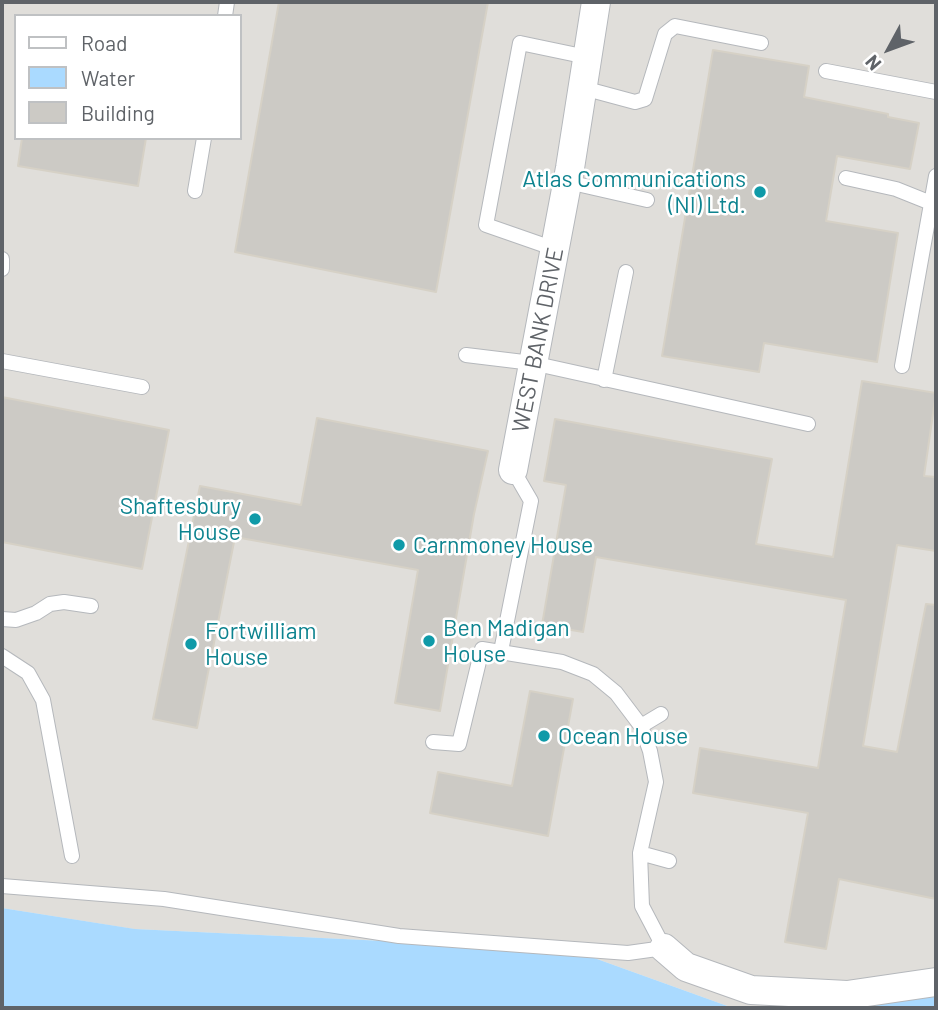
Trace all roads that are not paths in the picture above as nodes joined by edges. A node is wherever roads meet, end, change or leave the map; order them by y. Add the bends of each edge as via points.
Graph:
1 (596, 2) edge
2 (761, 43) dead end
3 (587, 57) junction
4 (826, 71) dead end
5 (583, 88) junction
6 (936, 92) edge
7 (204, 140) edge
8 (936, 176) edge
9 (846, 178) dead end
10 (568, 182) junction
11 (194, 191) dead end
12 (647, 200) dead end
13 (934, 204) edge
14 (555, 249) junction
15 (2, 259) edge
16 (2, 269) edge
17 (626, 272) dead end
18 (466, 355) dead end
19 (2, 360) edge
20 (533, 363) junction
21 (902, 366) dead end
22 (604, 380) junction
23 (142, 387) dead end
24 (808, 424) dead end
25 (513, 470) joint
26 (91, 606) dead end
27 (2, 619) edge
28 (500, 651) junction
29 (2, 656) edge
30 (662, 714) dead end
31 (641, 726) junction
32 (433, 742) dead end
33 (640, 853) junction
34 (72, 856) dead end
35 (669, 861) dead end
36 (2, 886) edge
37 (664, 948) junction
38 (936, 982) edge

1 - 3 street, WEST BANK DRIVE
2 - 5 lane via 676,26 665,34 645,99 635,102
3 - 5 street, WEST BANK DRIVE
3 - 14 lane via 520,43 486,225
4 - 6 lane
5 - 10 street, WEST BANK DRIVE
7 - 11 lane
8 - 13 lane
9 - 13 lane
10 - 12 lane
10 - 14 street, WEST BANK DRIVE
13 - 21 lane
14 - 20 street, WEST BANK DRIVE
15 - 16 lane
17 - 22 lane
18 - 20 lane
19 - 23 lane
20 - 22 lane
20 - 25 street, WEST BANK DRIVE
22 - 24 lane
25 - 28 lane via 531,501
26 - 27 lane via 50,604 36,614
28 - 31 lane via 562,662 593,674 616,693
28 - 32 lane via 482,649 459,744
29 - 34 lane via 28,673 43,700
30 - 31 lane
31 - 33 lane via 656,782
33 - 35 lane
33 - 37 lane via 642,906
36 - 37 lane via 164,899 399,936 628,953
37 - 38 street via 686,967 751,990 847,995

